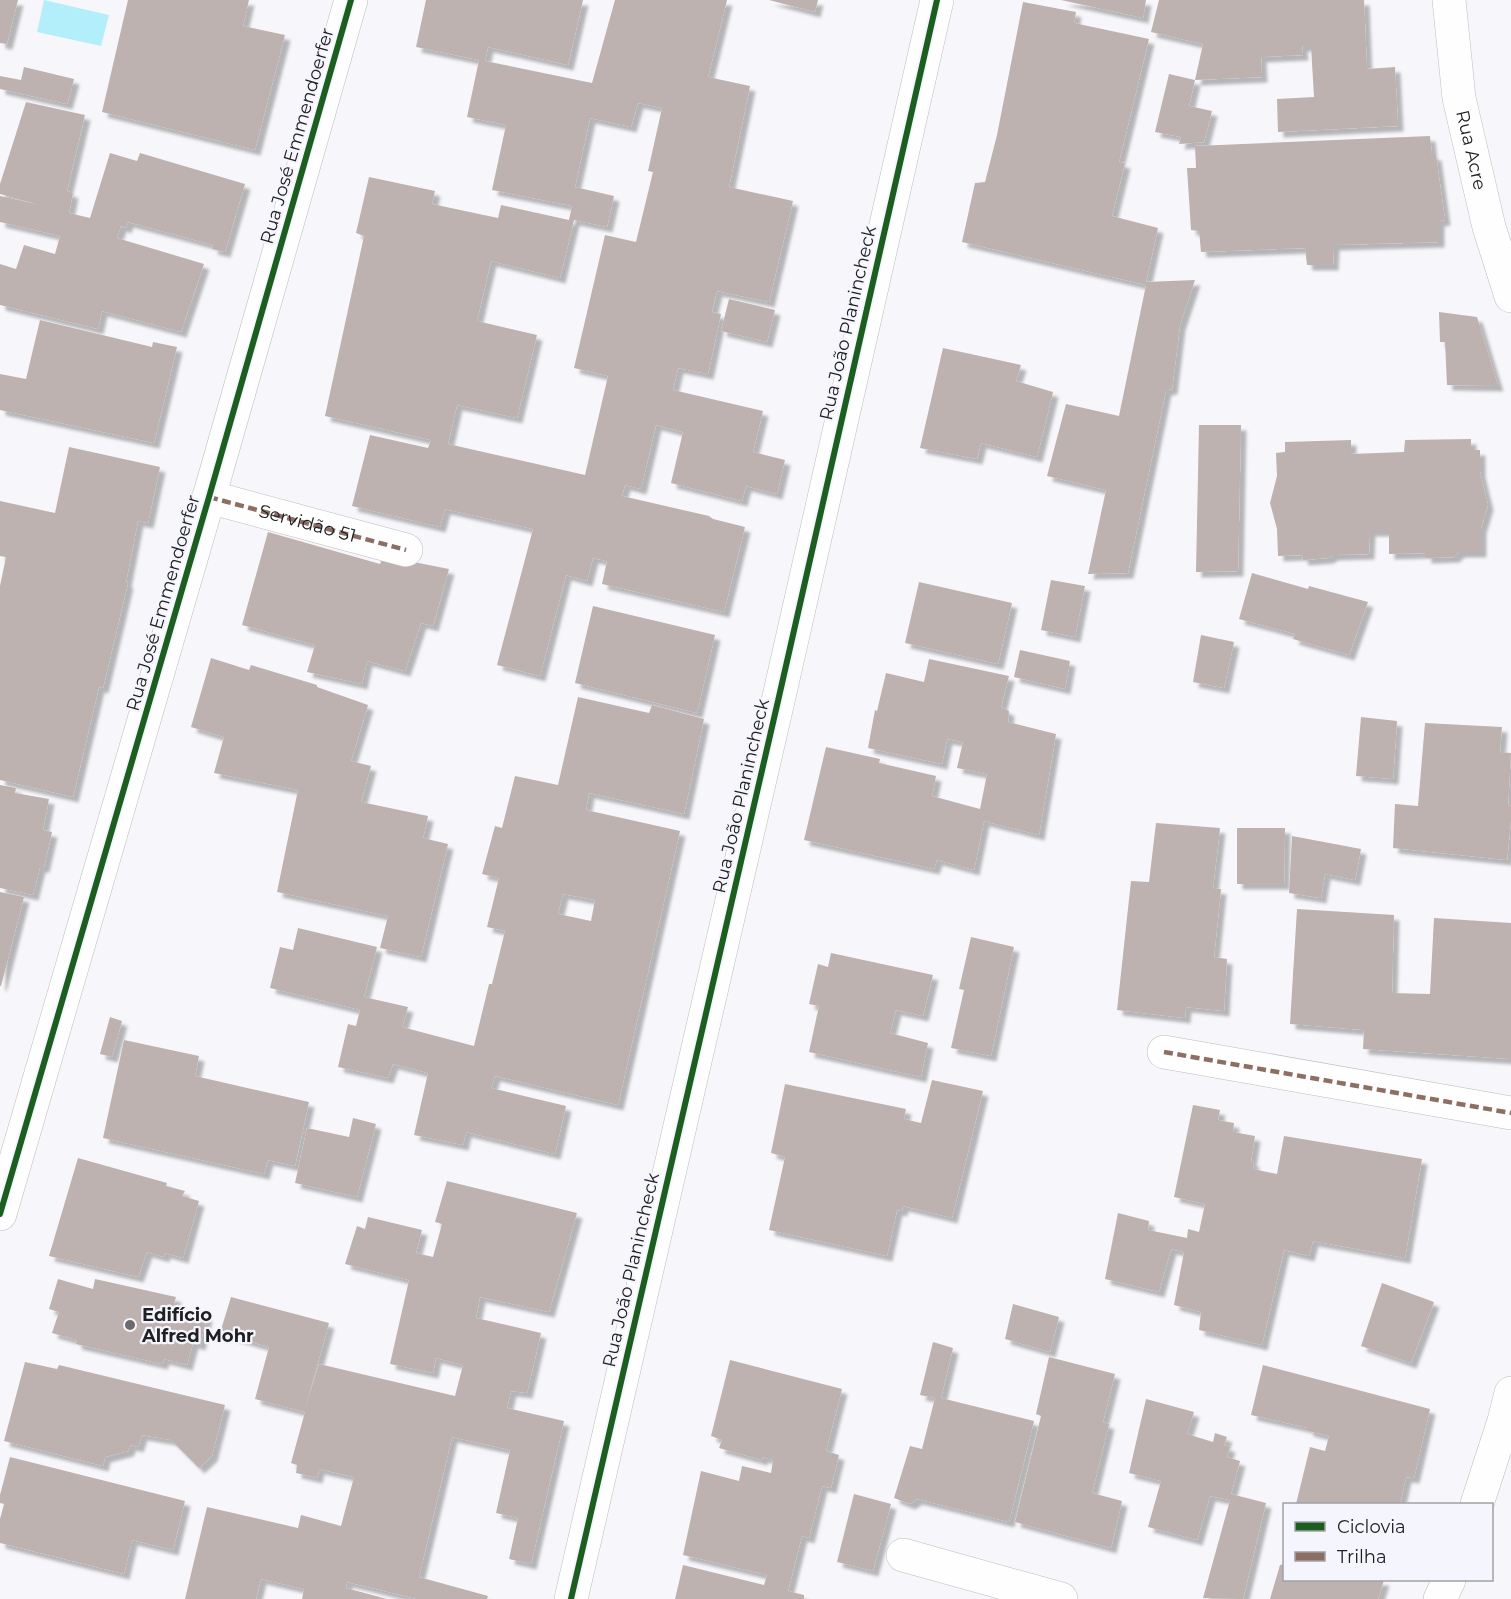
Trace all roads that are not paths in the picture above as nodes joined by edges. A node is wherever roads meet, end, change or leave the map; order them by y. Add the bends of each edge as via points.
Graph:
1 (351, 0) edge
2 (937, 0) edge
3 (1449, 0) edge
4 (1511, 296) edge
5 (210, 497) junction
6 (406, 550) dead end
7 (1164, 1052) dead end
8 (1511, 1113) edge
9 (0, 1214) edge
10 (1511, 1394) edge
11 (1477, 1503) edge
12 (903, 1556) dead end
13 (1449, 1581) edge
14 (571, 1599) edge
15 (1061, 1599) edge
16 (1440, 1599) edge

1 - 5 street, Rua José Emmendoerfer
2 - 14 street, Rua João Planincheck
3 - 4 street, Rua Acre via 1459,98 1489,227
5 - 6 street, Servidão 51
5 - 9 street, Rua José Emmendoerfer
7 - 8 street
10 - 11 street
12 - 15 street
13 - 16 street

